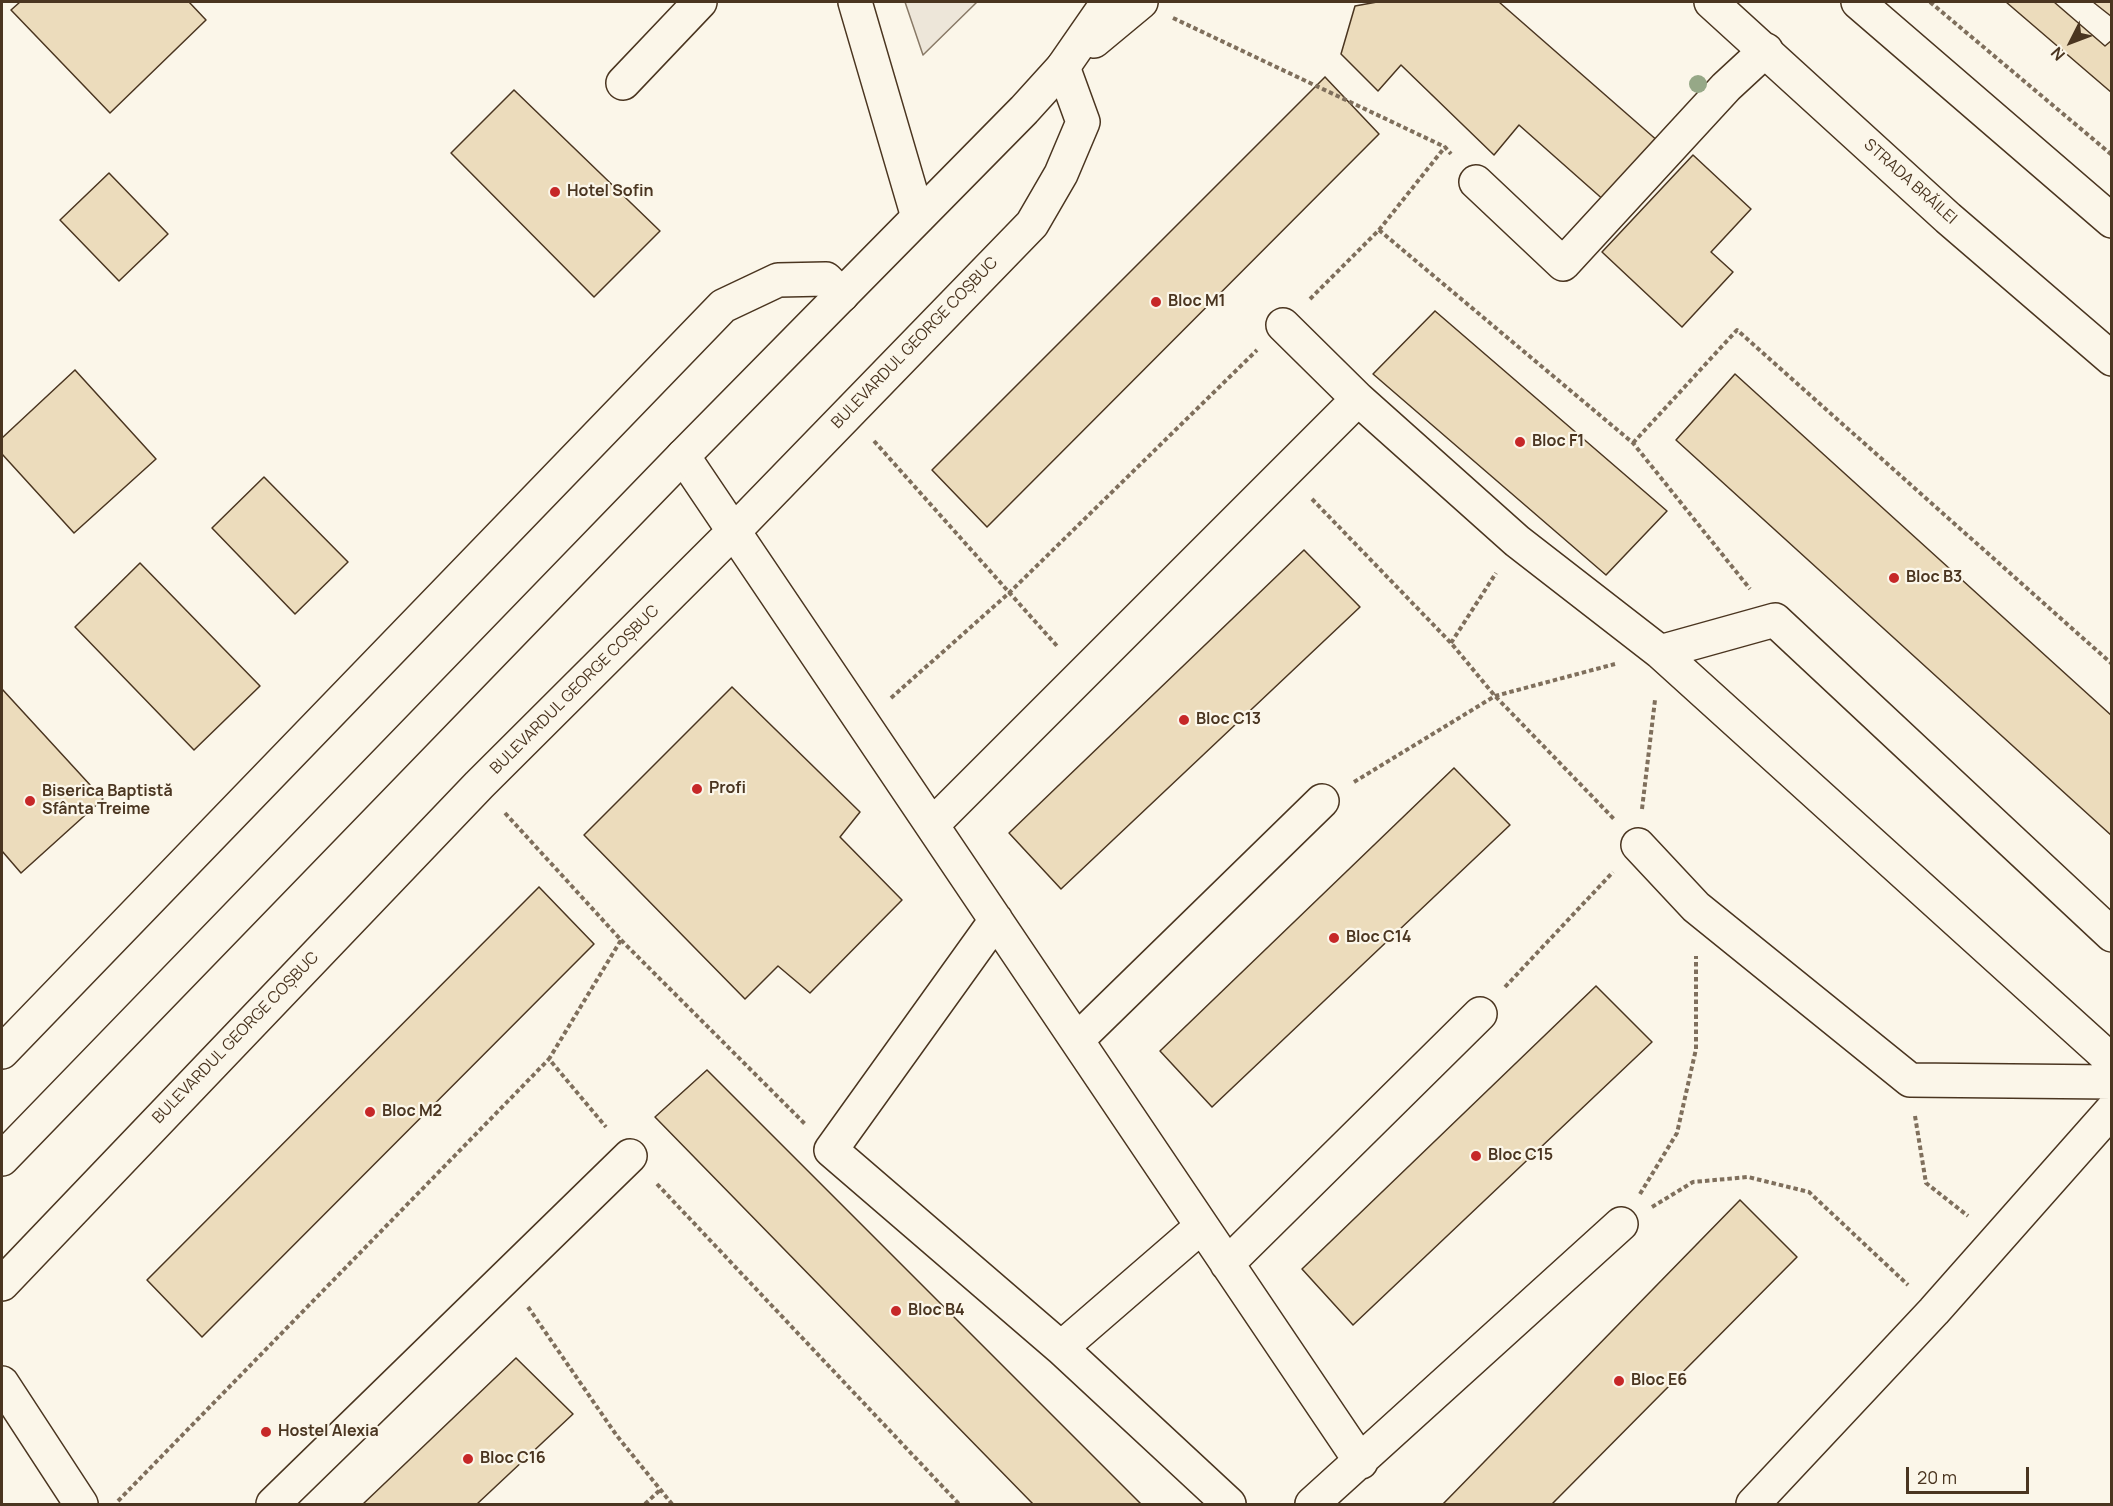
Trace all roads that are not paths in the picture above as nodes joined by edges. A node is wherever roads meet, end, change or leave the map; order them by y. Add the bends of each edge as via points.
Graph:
1 (700, 2) edge
2 (855, 2) edge
3 (1130, 2) edge
4 (1711, 2) edge
5 (1858, 2) edge
6 (1766, 50) junction
7 (1063, 67) junction
8 (623, 83) dead end
9 (1476, 182) road end
10 (918, 217) junction
11 (2112, 221) edge
12 (842, 295) junction
13 (1283, 325) road end
14 (2112, 359) edge
15 (1358, 399) junction
16 (683, 456) junction
17 (734, 531) junction
18 (1660, 652) junction
19 (1322, 801) road end
20 (932, 825) junction
21 (1638, 845) road end
22 (996, 920) junction
23 (2112, 935) edge
24 (1480, 1014) dead end
25 (1077, 1040) junction
26 (2, 1052) edge
27 (2112, 1061) edge
28 (2112, 1082) edge
29 (2112, 1110) edge
30 (630, 1156) road end
31 (2, 1158) edge
32 (1621, 1224) road end
33 (1202, 1226) junction
34 (1227, 1264) junction
35 (2, 1284) edge
36 (1061, 1348) junction
37 (2, 1383) edge
38 (1361, 1462) junction
39 (81, 1504) edge
40 (273, 1504) edge
41 (1228, 1504) edge
42 (1312, 1504) edge
43 (1753, 1504) edge

1 - 8 main road
2 - 10 main road
3 - 7 main road
4 - 6 main road, STRADA BRĂILEI
5 - 11 main road
6 - 9 main road via 1726,87 1563,264
6 - 14 main road, STRADA BRĂILEI via 1948,218
7 - 10 main road
7 - 17 main road, BULEVARDUL GEORGE COȘBUC via 1083,122 1061,174 1032,224
10 - 12 main road
12 - 16 main road
12 - 26 main road via 826,279 778,280 723,306
13 - 15 main road
15 - 18 main road via 1517,541
15 - 20 main road
16 - 17 main road
16 - 31 main road
17 - 20 main road
17 - 35 main road, BULEVARDUL GEORGE COȘBUC via 479,785
18 - 23 main road via 1774,620
18 - 27 main road
19 - 25 main road
20 - 22 main road
21 - 28 main road via 1696,907 1910,1080
22 - 25 main road
22 - 36 main road via 831,1150
24 - 34 main road
25 - 33 main road
29 - 43 main road via 1934,1311
30 - 40 main road
32 - 38 main road
33 - 34 main road
33 - 36 main road
34 - 38 main road
36 - 41 main road
37 - 39 main road
38 - 42 main road

